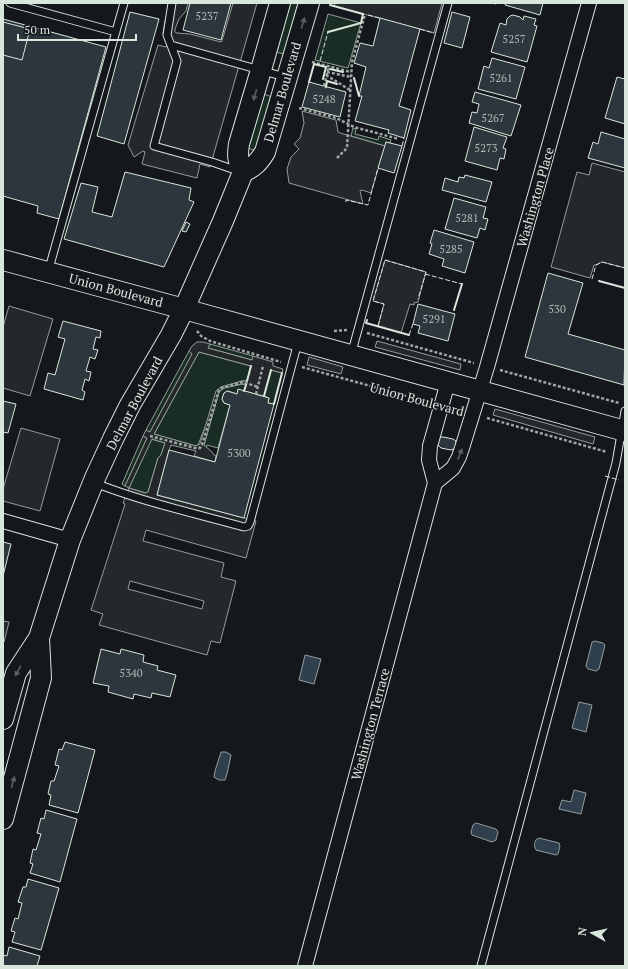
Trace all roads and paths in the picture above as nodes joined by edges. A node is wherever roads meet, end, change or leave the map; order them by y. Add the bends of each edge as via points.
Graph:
1 (10, 3) edge
2 (124, 3) edge
3 (172, 3) edge
4 (280, 3) edge
5 (309, 3) edge
6 (448, 3) edge
7 (589, 3) edge
8 (365, 14) dead end
9 (116, 32) junction
10 (171, 45) junction
11 (312, 62) dead end
12 (329, 66) junction
13 (262, 70) junction
14 (351, 72) junction
15 (327, 74) junction
16 (351, 77) junction
17 (287, 78) junction
18 (324, 86) dead end
19 (350, 90) junction
20 (299, 108) dead end
21 (349, 124) junction
22 (400, 136) dead end
23 (338, 158) dead end
24 (243, 172) junction
25 (3, 260) edge
26 (48, 272) junction
27 (184, 309) junction
28 (357, 331) junction
29 (332, 332) dead end
30 (298, 340) junction
31 (210, 342) dead end
32 (351, 355) junction
33 (292, 364) junction
34 (263, 366) dead end
35 (487, 367) junction
36 (448, 382) junction
37 (258, 386) junction
38 (480, 390) junction
39 (256, 394) dead end
40 (625, 405) edge
41 (441, 406) junction
42 (472, 414) junction
43 (624, 424) edge
44 (150, 436) dead end
45 (618, 455) junction
46 (93, 482) junction
47 (435, 483) junction
48 (3, 521) edge
49 (70, 540) junction
50 (39, 638) junction
51 (3, 719) edge
52 (3, 820) edge
53 (305, 966) edge
54 (481, 966) edge

1 - 9 lane
2 - 9 lane
3 - 10 lane via 167,35
4 - 13 main road, Delmar Boulevard
17 -> 5 main road, Delmar Boulevard
6 - 28 lane
7 - 35 street, Washington Place
8 - 14 path
9 - 26 lane
10 - 13 lane
10 - 24 lane via 177,61 154,146
11 - 12 path
12 - 14 path
12 - 15 path
13 - 17 lane
13 -> 24 main road, Delmar Boulevard via 240,144 238,155
14 - 16 path
15 - 16 path
15 - 18 path
15 - 19 path
16 - 19 path
17 - 24 main road, Delmar Boulevard via 265,152 253,167
19 - 21 path
20 - 21 path
21 - 22 path via 399,139
21 - 23 path via 347,148
24 - 27 main road, Delmar Boulevard
25 - 26 main road, Union Boulevard
26 - 27 main road, Union Boulevard
27 - 30 main road, Union Boulevard
27 - 46 main road, Delmar Boulevard via 130,405
28 - 29 path
28 - 32 lane
28 - 35 path
30 - 32 main road, Union Boulevard
30 - 33 lane
31 - 33 path, Union Boulevard
32 - 36 main road, Union Boulevard
33 - 41 path, Union Boulevard
33 - 46 lane via 248,526 144,500
34 - 37 path
35 - 38 street, Washington Place
35 - 40 path
36 - 38 main road, Union Boulevard
36 - 41 street
37 - 39 path
37 - 44 path via 243,382 219,390 200,448
38 - 42 street, Washington Place
38 - 43 main road, Union Boulevard
41 - 47 street via 430,446 429,460
42 - 45 path, Union Boulevard
47 -> 42 street, Washington Place via 453,468 459,457
43 - 45 lane
45 - 54 lane
46 - 49 main road, Delmar Boulevard
47 - 53 street, Washington Terrace
48 - 49 street
49 - 50 main road, Delmar Boulevard
50 -> 51 main road, Delmar Boulevard via 16,673
52 -> 50 main road, Delmar Boulevard via 41,678

